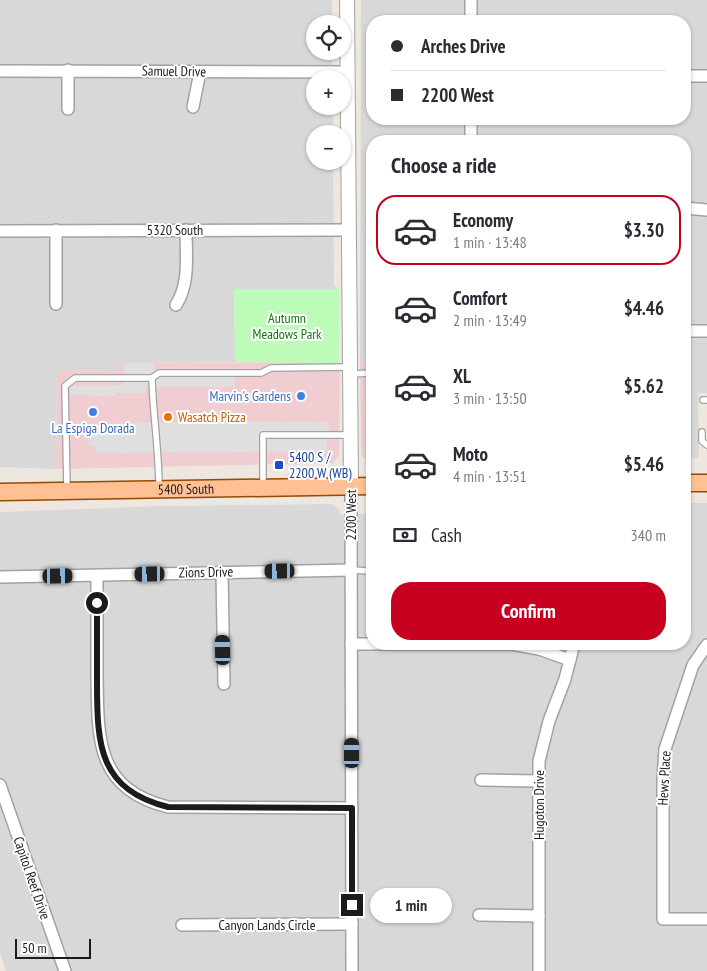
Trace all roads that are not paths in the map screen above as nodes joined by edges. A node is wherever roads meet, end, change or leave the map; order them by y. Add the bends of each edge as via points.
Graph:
1 (347, 0) edge
2 (471, 0) edge
3 (471, 15) edge
4 (68, 70) junction
5 (348, 70) edge
6 (0, 71) edge
7 (200, 72) junction
8 (306, 72) edge
9 (691, 76) edge
10 (707, 76) edge
11 (193, 107) dead end
12 (68, 109) dead end
13 (348, 115) edge
14 (691, 209) edge
15 (707, 210) edge
16 (56, 230) junction
17 (186, 230) junction
18 (349, 230) junction
19 (0, 231) edge
20 (56, 304) dead end
21 (176, 305) dead end
22 (691, 330) edge
23 (707, 330) edge
24 (350, 371) junction
25 (366, 372) edge
26 (152, 378) junction
27 (702, 432) dead end
28 (351, 435) junction
29 (707, 445) edge
30 (691, 483) edge
31 (707, 483) edge
32 (352, 486) junction
33 (366, 486) edge
34 (263, 487) junction
35 (158, 489) junction
36 (67, 490) junction
37 (0, 492) edge
38 (351, 570) junction
39 (366, 571) edge
40 (222, 572) junction
41 (97, 575) junction
42 (0, 577) edge
43 (351, 644) junction
44 (366, 644) edge
45 (707, 645) edge
46 (542, 650) edge
47 (572, 650) edge
48 (570, 660) junction
49 (224, 684) dead end
50 (481, 780) dead end
51 (539, 781) junction
52 (0, 784) edge
53 (352, 808) junction
54 (479, 915) dead end
55 (539, 916) junction
56 (707, 919) edge
57 (352, 924) junction
58 (182, 925) dead end
59 (65, 971) edge
60 (352, 971) edge
61 (539, 971) edge

1 - 5 street, 2200 West
2 - 3 street
4 - 6 street, Samuel Drive
4 - 7 street, Samuel Drive
4 - 12 street
7 - 8 street, Samuel Drive
7 - 11 street
9 - 10 street
13 - 18 street, 2200 West
14 - 15 street
16 - 17 street, 5320 South
16 - 19 street, 5320 South
16 - 20 street
17 - 18 street, 5320 South
17 - 21 street via 186,282
18 - 24 street, 2200 West
22 - 23 street
24 - 25 lane
24 - 26 lane via 271,368 261,373 159,373
24 - 28 street, 2200 West
26 - 35 lane via 153,418 159,450
26 - 36 lane via 76,378 65,386
27 - 29 lane via 702,441
28 - 32 street, 2200 West
28 - 34 lane via 263,435
30 - 31 main road
32 - 33 main road, 5400 South
32 - 34 main road, 5400 South
32 - 38 street, 2200 West
34 - 35 main road, 5400 South
35 - 36 main road, 5400 South
36 - 37 main road, 5400 South
38 - 39 lane
38 - 40 street, Zions Drive
38 - 43 street, 2200 West
40 - 41 street, Zions Drive
40 - 49 street
41 - 42 street, Zions Drive
41 - 53 street via 98,728 104,757 121,784 148,802 168,807
43 - 44 street
43 - 53 street, 2200 West
45 - 56 street, Hews Place via 693,666 665,749 663,780 663,919
46 - 48 street
47 - 48 street, Hugoton Drive
48 - 51 street, Hugoton Drive via 543,740
50 - 51 street
51 - 55 street, Hugoton Drive
52 - 59 street, Capitol Reef Drive
53 - 57 street, 2200 West
54 - 55 street
55 - 61 street, Hugoton Drive
57 - 58 street, Canyon Lands Circle
57 - 60 street, 2200 West

